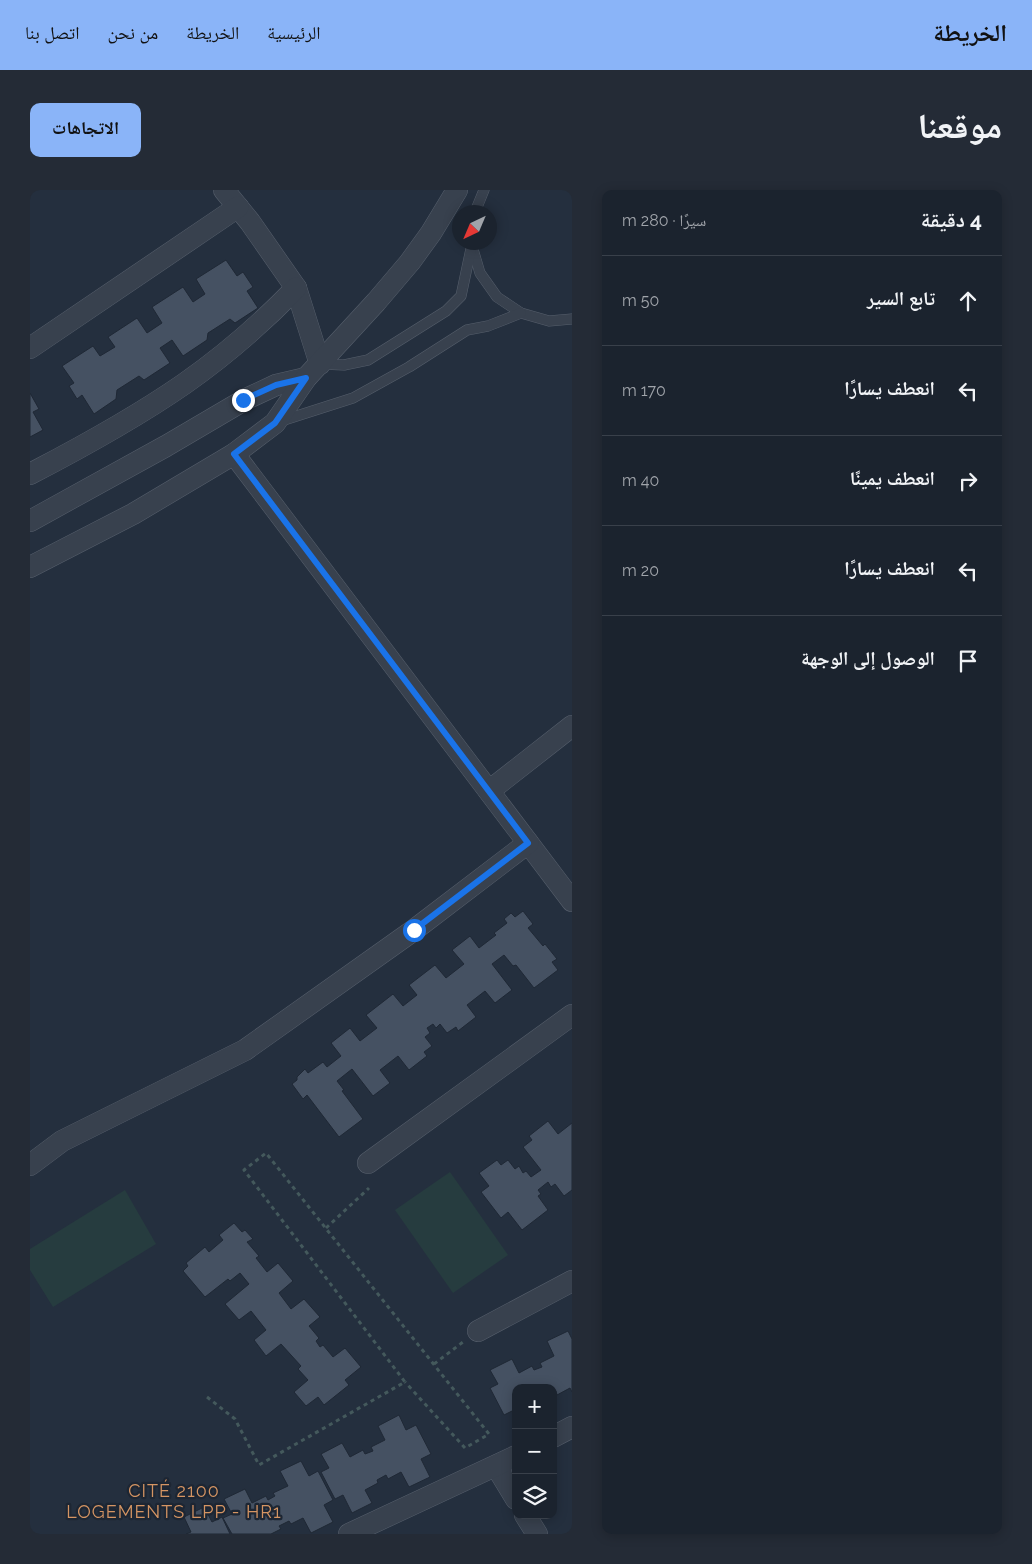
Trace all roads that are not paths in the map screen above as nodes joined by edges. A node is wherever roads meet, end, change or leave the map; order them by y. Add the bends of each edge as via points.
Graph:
1 (224, 190) edge
2 (457, 190) edge
3 (484, 190) edge
4 (478, 205) edge
5 (238, 207) junction
6 (471, 250) edge
7 (474, 250) edge
8 (296, 288) junction
9 (521, 313) junction
10 (572, 319) edge
11 (30, 348) edge
12 (313, 371) junction
13 (275, 423) junction
14 (234, 454) junction
15 (30, 474) edge
16 (30, 522) edge
17 (30, 567) edge
18 (572, 726) edge
19 (489, 791) junction
20 (528, 843) junction
21 (572, 901) edge
22 (572, 1015) edge
23 (368, 1164) dead end
24 (30, 1165) edge
25 (572, 1281) edge
26 (478, 1331) road end
27 (572, 1428) edge
28 (557, 1435) edge
29 (512, 1458) edge
30 (496, 1466) junction
31 (512, 1492) edge
32 (528, 1519) edge
33 (349, 1534) edge
34 (536, 1534) edge

1 - 5 street
2 - 12 street via 410,262
3 - 4 lane
5 - 8 street
5 - 11 street
6 - 12 lane via 461,296 446,311 368,360
7 - 9 lane via 480,273 497,297
8 - 12 street
8 - 15 street via 263,321 184,384 91,442
9 - 10 lane via 549,321
9 - 13 lane via 467,330 353,398
12 - 13 street
12 - 16 street via 246,399
13 - 14 street
14 - 17 street via 133,514
14 - 19 street
18 - 19 street
19 - 20 street
20 - 21 street
20 - 24 street via 414,930 246,1050 62,1141
22 - 23 street
25 - 26 street
27 - 28 street
29 - 30 street
30 - 31 street
30 - 33 street
32 - 34 street

